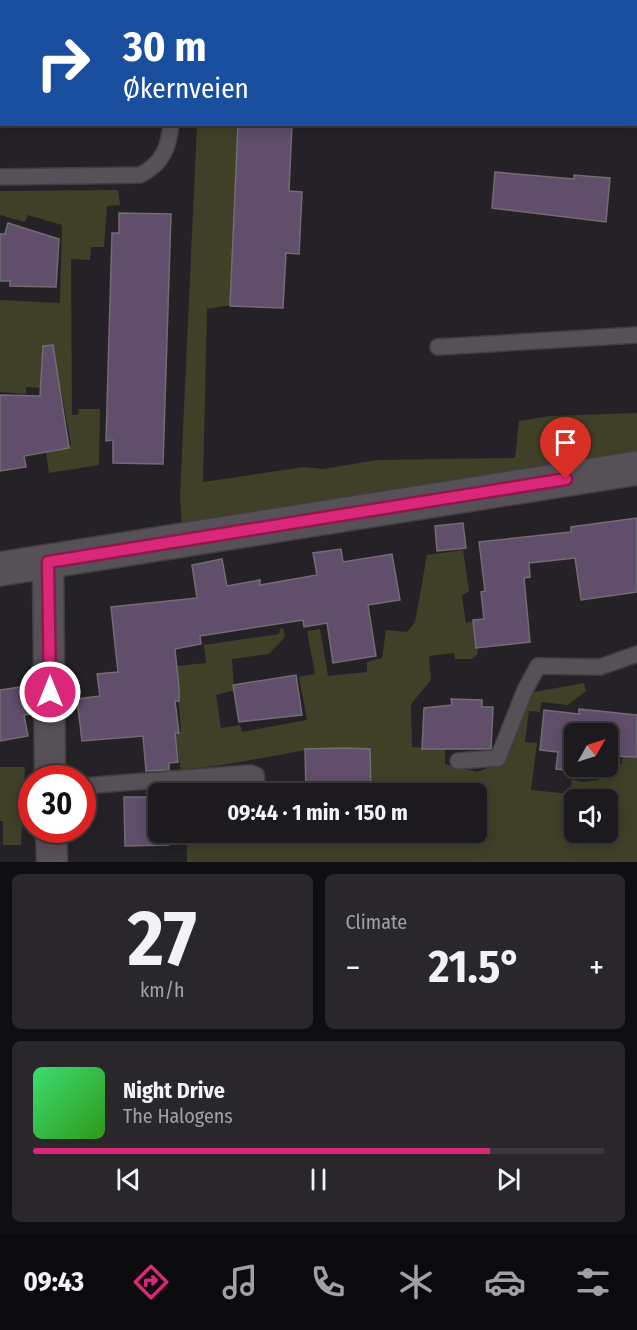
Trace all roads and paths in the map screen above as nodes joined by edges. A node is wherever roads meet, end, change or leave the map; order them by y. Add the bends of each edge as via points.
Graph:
1 (171, 126) edge
2 (0, 177) edge
3 (637, 335) edge
4 (438, 347) dead end
5 (637, 468) edge
6 (48, 562) junction
7 (0, 569) edge
8 (637, 654) edge
9 (458, 761) dead end
10 (50, 765) edge
11 (257, 783) edge
12 (96, 785) edge
13 (51, 843) edge
14 (52, 862) edge

1 - 2 lane via 166,152 140,175
3 - 4 lane
5 - 6 street
6 - 7 street
6 - 10 street
8 - 9 lane via 600,667 538,666 498,758
11 - 12 lane via 251,772
13 - 14 street

